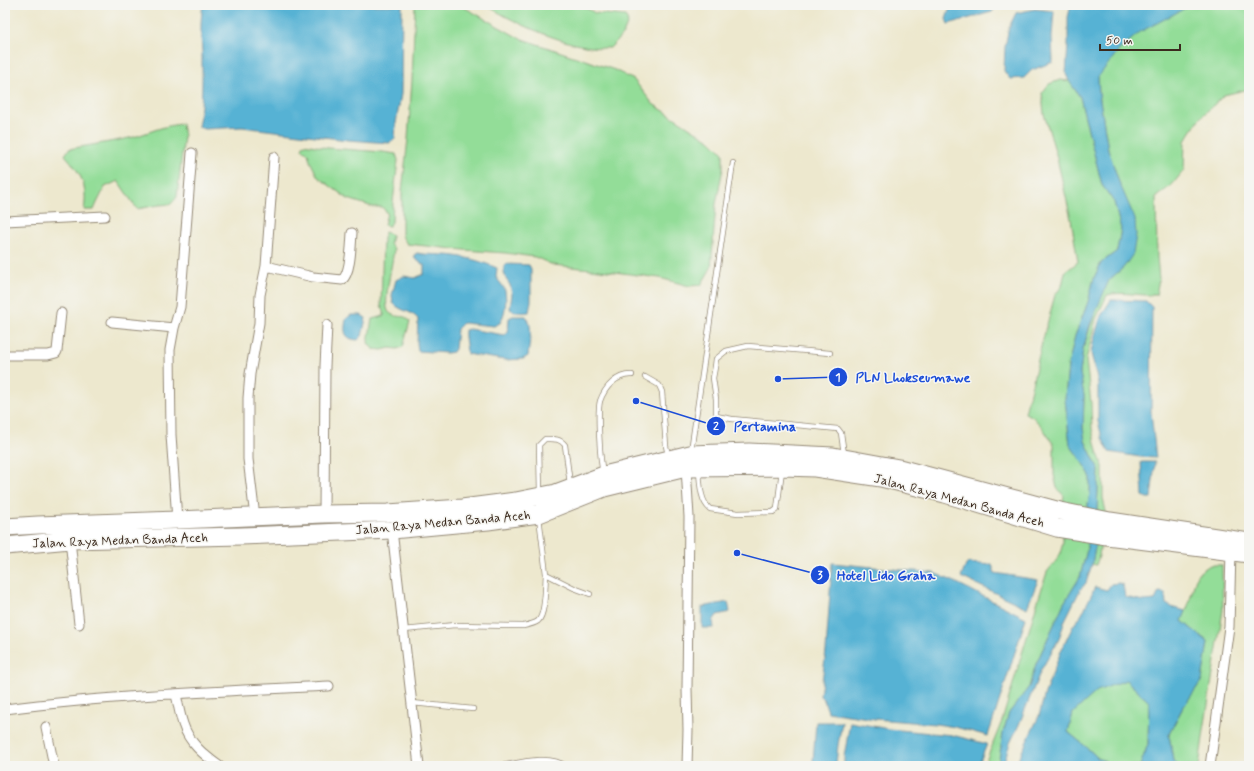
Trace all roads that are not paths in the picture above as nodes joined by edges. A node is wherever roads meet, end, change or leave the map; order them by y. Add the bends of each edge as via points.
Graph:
1 (192, 153) dead end
2 (274, 157) dead end
3 (734, 163) dead end
4 (105, 216) dead end
5 (5, 221) edge
6 (352, 233) dead end
7 (266, 266) junction
8 (61, 313) dead end
9 (112, 322) dead end
10 (327, 325) dead end
11 (174, 328) junction
12 (830, 353) dead end
13 (5, 355) edge
14 (632, 374) dead end
15 (645, 377) dead end
16 (668, 459) junction
17 (845, 459) junction
18 (783, 460) junction
19 (692, 464) junction
20 (604, 481) junction
21 (570, 487) junction
22 (946, 488) junction
23 (540, 497) junction
24 (324, 514) junction
25 (538, 514) junction
26 (255, 517) junction
27 (177, 520) junction
28 (5, 527) edge
29 (1108, 529) junction
30 (392, 530) junction
31 (70, 540) junction
32 (1249, 542) edge
33 (5, 546) edge
34 (1231, 552) junction
35 (1249, 554) edge
36 (546, 574) junction
37 (590, 594) dead end
38 (79, 624) dead end
39 (404, 630) junction
40 (329, 686) dead end
41 (176, 694) junction
42 (412, 703) junction
43 (5, 709) edge
44 (473, 709) dead end
45 (46, 727) dead end
46 (54, 766) edge
47 (219, 766) edge
48 (419, 766) edge
49 (501, 766) edge
50 (565, 766) edge
51 (687, 766) edge
52 (1210, 766) edge

1 - 11 street via 180,307
2 - 7 street
3 - 19 lane
4 - 5 street
6 - 7 street via 348,269 342,280 313,277
7 - 26 street via 260,295 259,323 248,398 248,459
8 - 13 street via 56,353
9 - 11 street
10 - 24 street
11 - 27 street via 170,350 171,435
12 - 17 lane via 748,346 726,351 716,359 716,416 838,429 841,433
14 - 20 lane via 616,378 601,400 600,440
15 - 16 lane via 658,385 662,392
16 - 19 highway, Jalan Raya Medan Banda Aceh
16 - 20 highway, Jalan Raya Medan Banda Aceh
17 - 18 highway, Jalan Raya Medan Banda Aceh via 833,456
17 - 22 highway, Jalan Raya Medan Banda Aceh via 899,468
18 - 19 highway, Jalan Raya Medan Banda Aceh via 749,452
18 - 19 lane via 777,509 773,512 738,513 710,509
18 - 22 highway, Jalan Raya Medan Banda Aceh via 815,468
19 - 20 highway, Jalan Raya Medan Banda Aceh
19 - 51 street via 689,517
20 - 21 highway, Jalan Raya Medan Banda Aceh
20 - 25 highway, Jalan Raya Medan Banda Aceh
21 - 23 highway, Jalan Raya Medan Banda Aceh
21 - 23 lane via 566,445 557,439 545,439 539,445
22 - 29 highway, Jalan Raya Medan Banda Aceh via 1060,511
22 - 29 highway, Jalan Raya Medan Banda Aceh via 1057,528
23 - 24 highway, Jalan Raya Medan Banda Aceh via 462,508
24 - 26 highway, Jalan Raya Medan Banda Aceh
25 - 30 highway, Jalan Raya Medan Banda Aceh
25 - 36 lane
26 - 27 highway, Jalan Raya Medan Banda Aceh
27 - 28 highway, Jalan Raya Medan Banda Aceh
29 - 32 highway, Jalan Raya Medan Banda Aceh
29 - 34 highway, Jalan Raya Medan Banda Aceh
30 - 31 highway, Jalan Raya Medan Banda Aceh
30 - 39 street
31 - 33 highway, Jalan Raya Medan Banda Aceh
31 - 38 street
34 - 35 highway, Jalan Raya Medan Banda Aceh
34 - 52 street via 1229,627
36 - 37 lane
36 - 39 lane via 541,617 532,624 455,625
39 - 42 street
40 - 41 street
41 - 43 street
41 - 47 street via 183,725 191,741
42 - 44 lane
42 - 48 street
45 - 46 street
49 - 50 lane via 553,760

